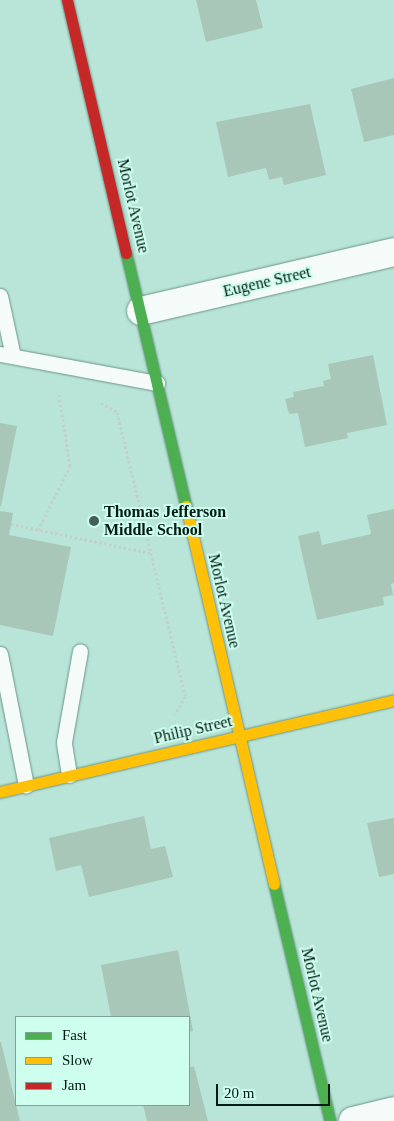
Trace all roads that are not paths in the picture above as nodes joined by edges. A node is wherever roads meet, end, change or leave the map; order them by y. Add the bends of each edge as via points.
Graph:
1 (68, 0) edge
2 (394, 252) edge
3 (0, 296) edge
4 (140, 311) junction
5 (7, 355) edge
6 (157, 383) junction
7 (80, 651) dead end
8 (0, 654) edge
9 (394, 700) edge
10 (240, 736) junction
11 (69, 776) junction
12 (26, 786) junction
13 (0, 792) edge
14 (394, 1111) edge
15 (330, 1121) edge
16 (353, 1121) edge

1 - 4 street, Morlot Avenue
2 - 4 street, Eugene Street
3 - 5 lane
4 - 6 street, Morlot Avenue
5 - 6 lane
6 - 10 street, Morlot Avenue
7 - 11 lane via 64,742
8 - 12 lane
9 - 10 street, Philip Street
10 - 11 street, Philip Street
10 - 15 street, Morlot Avenue
11 - 12 street, Philip Street
12 - 13 street, Philip Street
14 - 16 street

